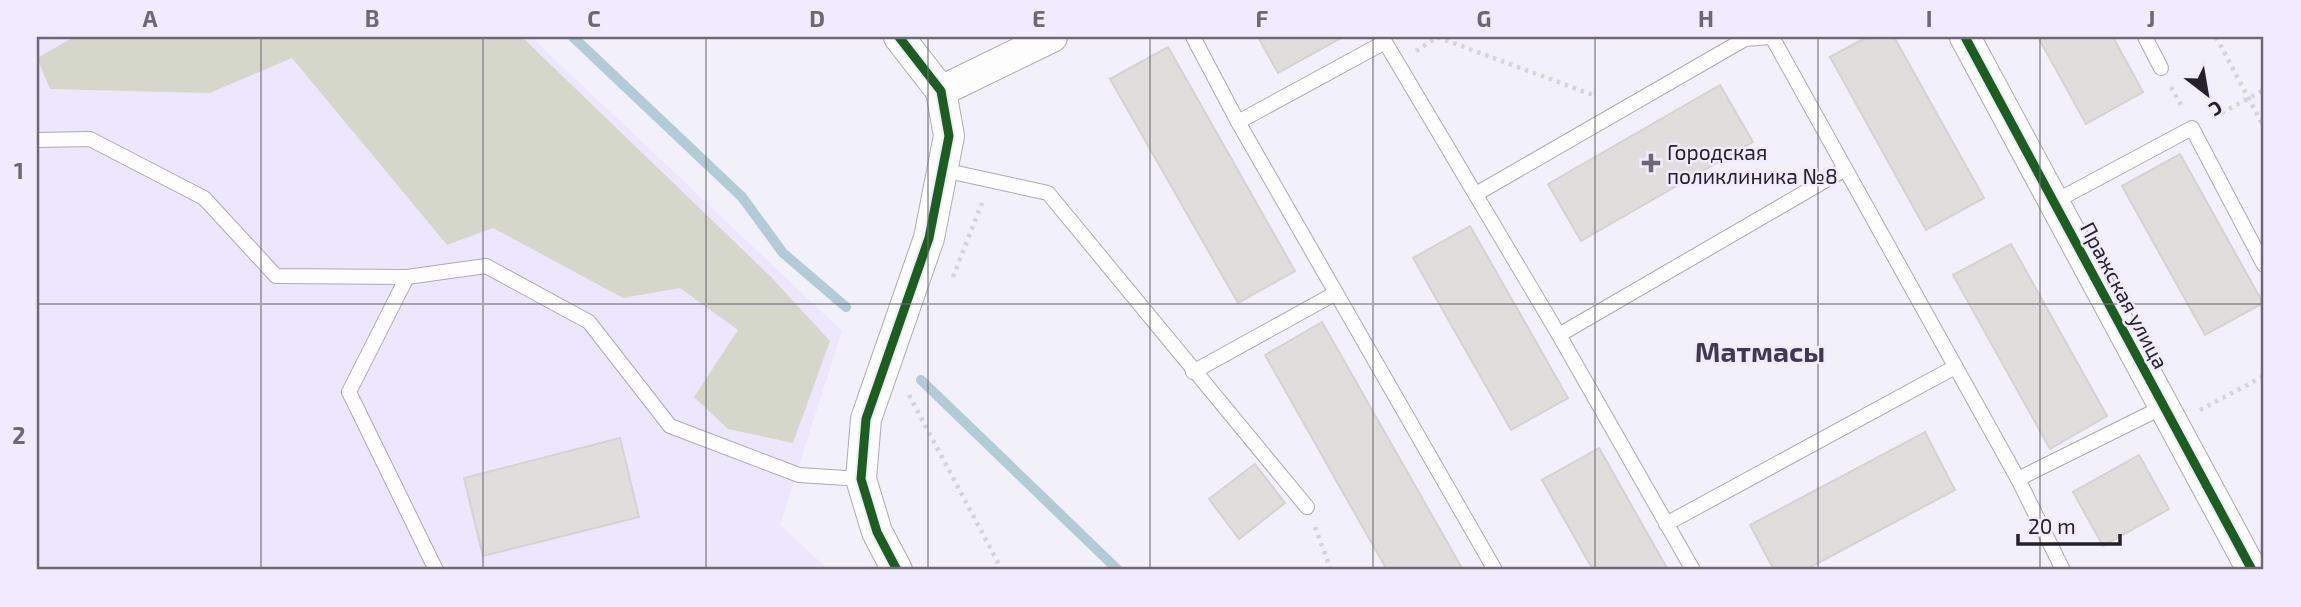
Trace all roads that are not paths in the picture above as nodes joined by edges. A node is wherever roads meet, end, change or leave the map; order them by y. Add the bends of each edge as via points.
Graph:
1 (899, 37) edge
2 (1052, 37) edge
3 (1193, 37) edge
4 (1771, 37) edge
5 (1965, 37) edge
6 (2145, 37) edge
7 (2161, 68) road end
8 (941, 91) junction
9 (1238, 122) junction
10 (37, 140) edge
11 (1846, 169) junction
12 (943, 170) junction
13 (1476, 194) junction
14 (2054, 202) junction
15 (2264, 265) edge
16 (407, 277) junction
17 (1336, 293) junction
18 (1559, 335) junction
19 (1955, 367) junction
20 (1193, 372) junction
21 (2170, 415) junction
22 (861, 479) junction
23 (2018, 479) junction
24 (1307, 507) road end
25 (1667, 524) junction
26 (436, 570) edge
27 (897, 570) edge
28 (1495, 570) edge
29 (1693, 570) edge
30 (2063, 570) edge
31 (2252, 570) edge

1 - 8 street
2 - 8 street
3 - 9 lane
4 - 11 lane
4 - 13 lane via 1745,39
5 - 14 street, Пражская улица
6 - 7 lane
8 - 12 street via 949,136
9 - 13 lane via 1385,42
9 - 17 lane
10 - 16 lane via 90,139 204,198 276,276
11 - 18 lane
11 - 19 lane
12 - 20 lane via 1048,193
12 - 22 street via 929,237 866,419
13 - 18 lane
14 - 15 lane via 2193,128
14 - 21 street, Пражская улица
16 - 22 lane via 486,266 589,322 670,426 799,475
16 - 26 lane via 349,392
17 - 20 lane
17 - 28 lane
18 - 25 lane
19 - 23 lane
19 - 25 lane
20 - 24 lane
21 - 23 lane
21 - 31 street, Пражская улица
22 - 27 street via 877,532
23 - 30 lane
25 - 29 lane

